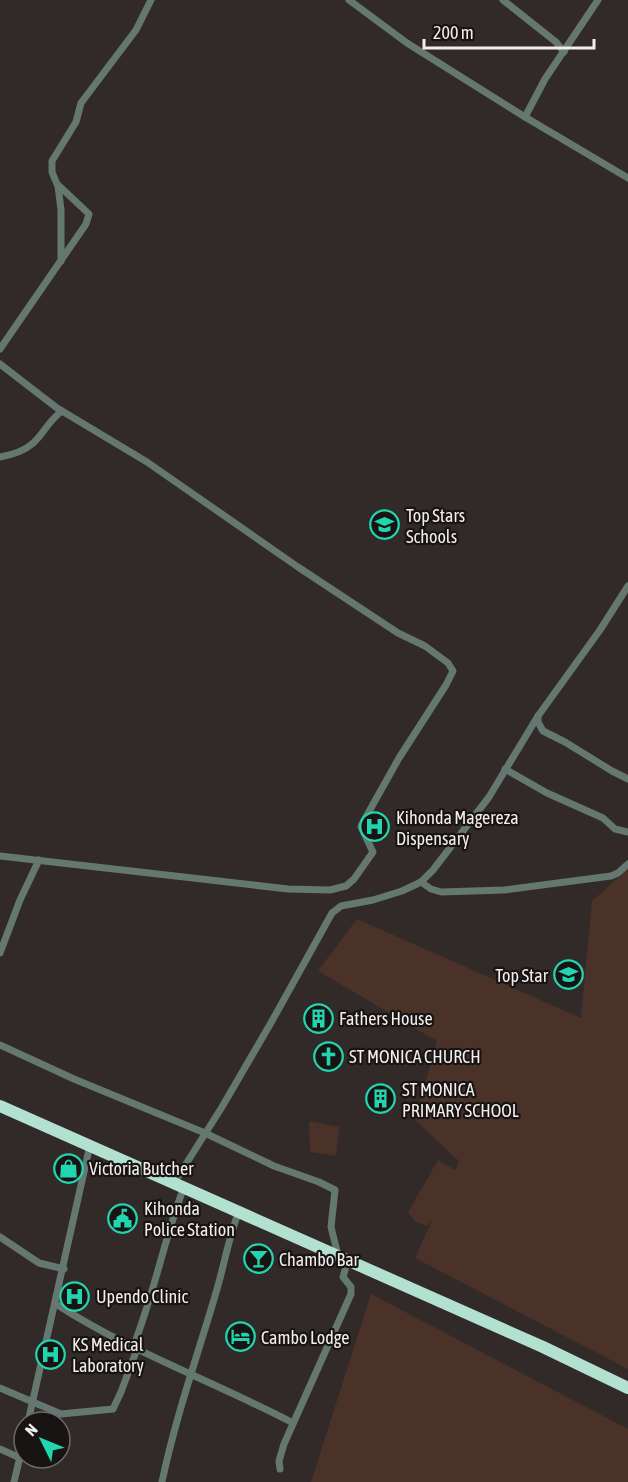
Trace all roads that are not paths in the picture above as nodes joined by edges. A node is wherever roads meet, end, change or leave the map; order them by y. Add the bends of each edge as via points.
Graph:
1 (151, 0) edge
2 (349, 0) edge
3 (504, 0) edge
4 (598, 0) edge
5 (564, 52) junction
6 (525, 117) junction
7 (628, 178) edge
8 (57, 184) junction
9 (61, 261) junction
10 (0, 349) edge
11 (0, 363) edge
12 (62, 411) junction
13 (0, 458) edge
14 (628, 586) edge
15 (538, 716) junction
16 (506, 769) junction
17 (628, 779) edge
18 (628, 832) edge
19 (0, 856) edge
20 (39, 860) junction
21 (628, 864) edge
22 (421, 882) junction
23 (0, 953) edge
24 (0, 1045) edge
25 (0, 1106) edge
26 (205, 1134) junction
27 (90, 1145) junction
28 (179, 1185) junction
29 (239, 1211) junction
30 (0, 1237) edge
31 (343, 1258) junction
32 (64, 1269) junction
33 (56, 1304) junction
34 (135, 1348) junction
35 (192, 1374) junction
36 (0, 1388) edge
37 (628, 1388) edge
38 (33, 1402) junction
39 (31, 1410) edge
40 (293, 1423) junction
41 (280, 1469) dead end
42 (162, 1482) edge

1 - 8 street via 136,30 81,103 76,122 52,160
2 - 6 street via 407,43
3 - 5 street
4 - 5 street
5 - 6 street
6 - 7 street
8 - 9 street
8 - 9 street via 89,214 80,235
9 - 10 street
11 - 12 street
12 - 13 street via 32,444
12 - 20 street via 162,472 398,633 425,646 453,671 362,824 373,852 346,886 330,890 288,889
14 - 15 street
15 - 16 street
15 - 17 street via 543,731
16 - 18 street via 603,818 615,829
16 - 22 street via 468,826
19 - 20 street
20 - 23 street
21 - 22 street via 612,876 504,890 441,892
22 - 26 street via 387,896 341,906 332,913
24 - 26 street
25 - 27 highway
26 - 28 street
26 - 31 street via 335,1190 331,1227
27 - 28 highway
27 - 32 street
28 - 29 highway
28 - 34 street
29 - 31 highway
29 - 35 street
30 - 32 street via 39,1263
31 - 37 highway
31 - 40 street via 343,1278 351,1287 351,1294
32 - 33 street
33 - 34 street
33 - 38 street
34 - 35 street
34 - 38 street via 113,1409 62,1414
35 - 40 street
35 - 42 street
36 - 38 street
38 - 39 street
40 - 41 street via 279,1461

